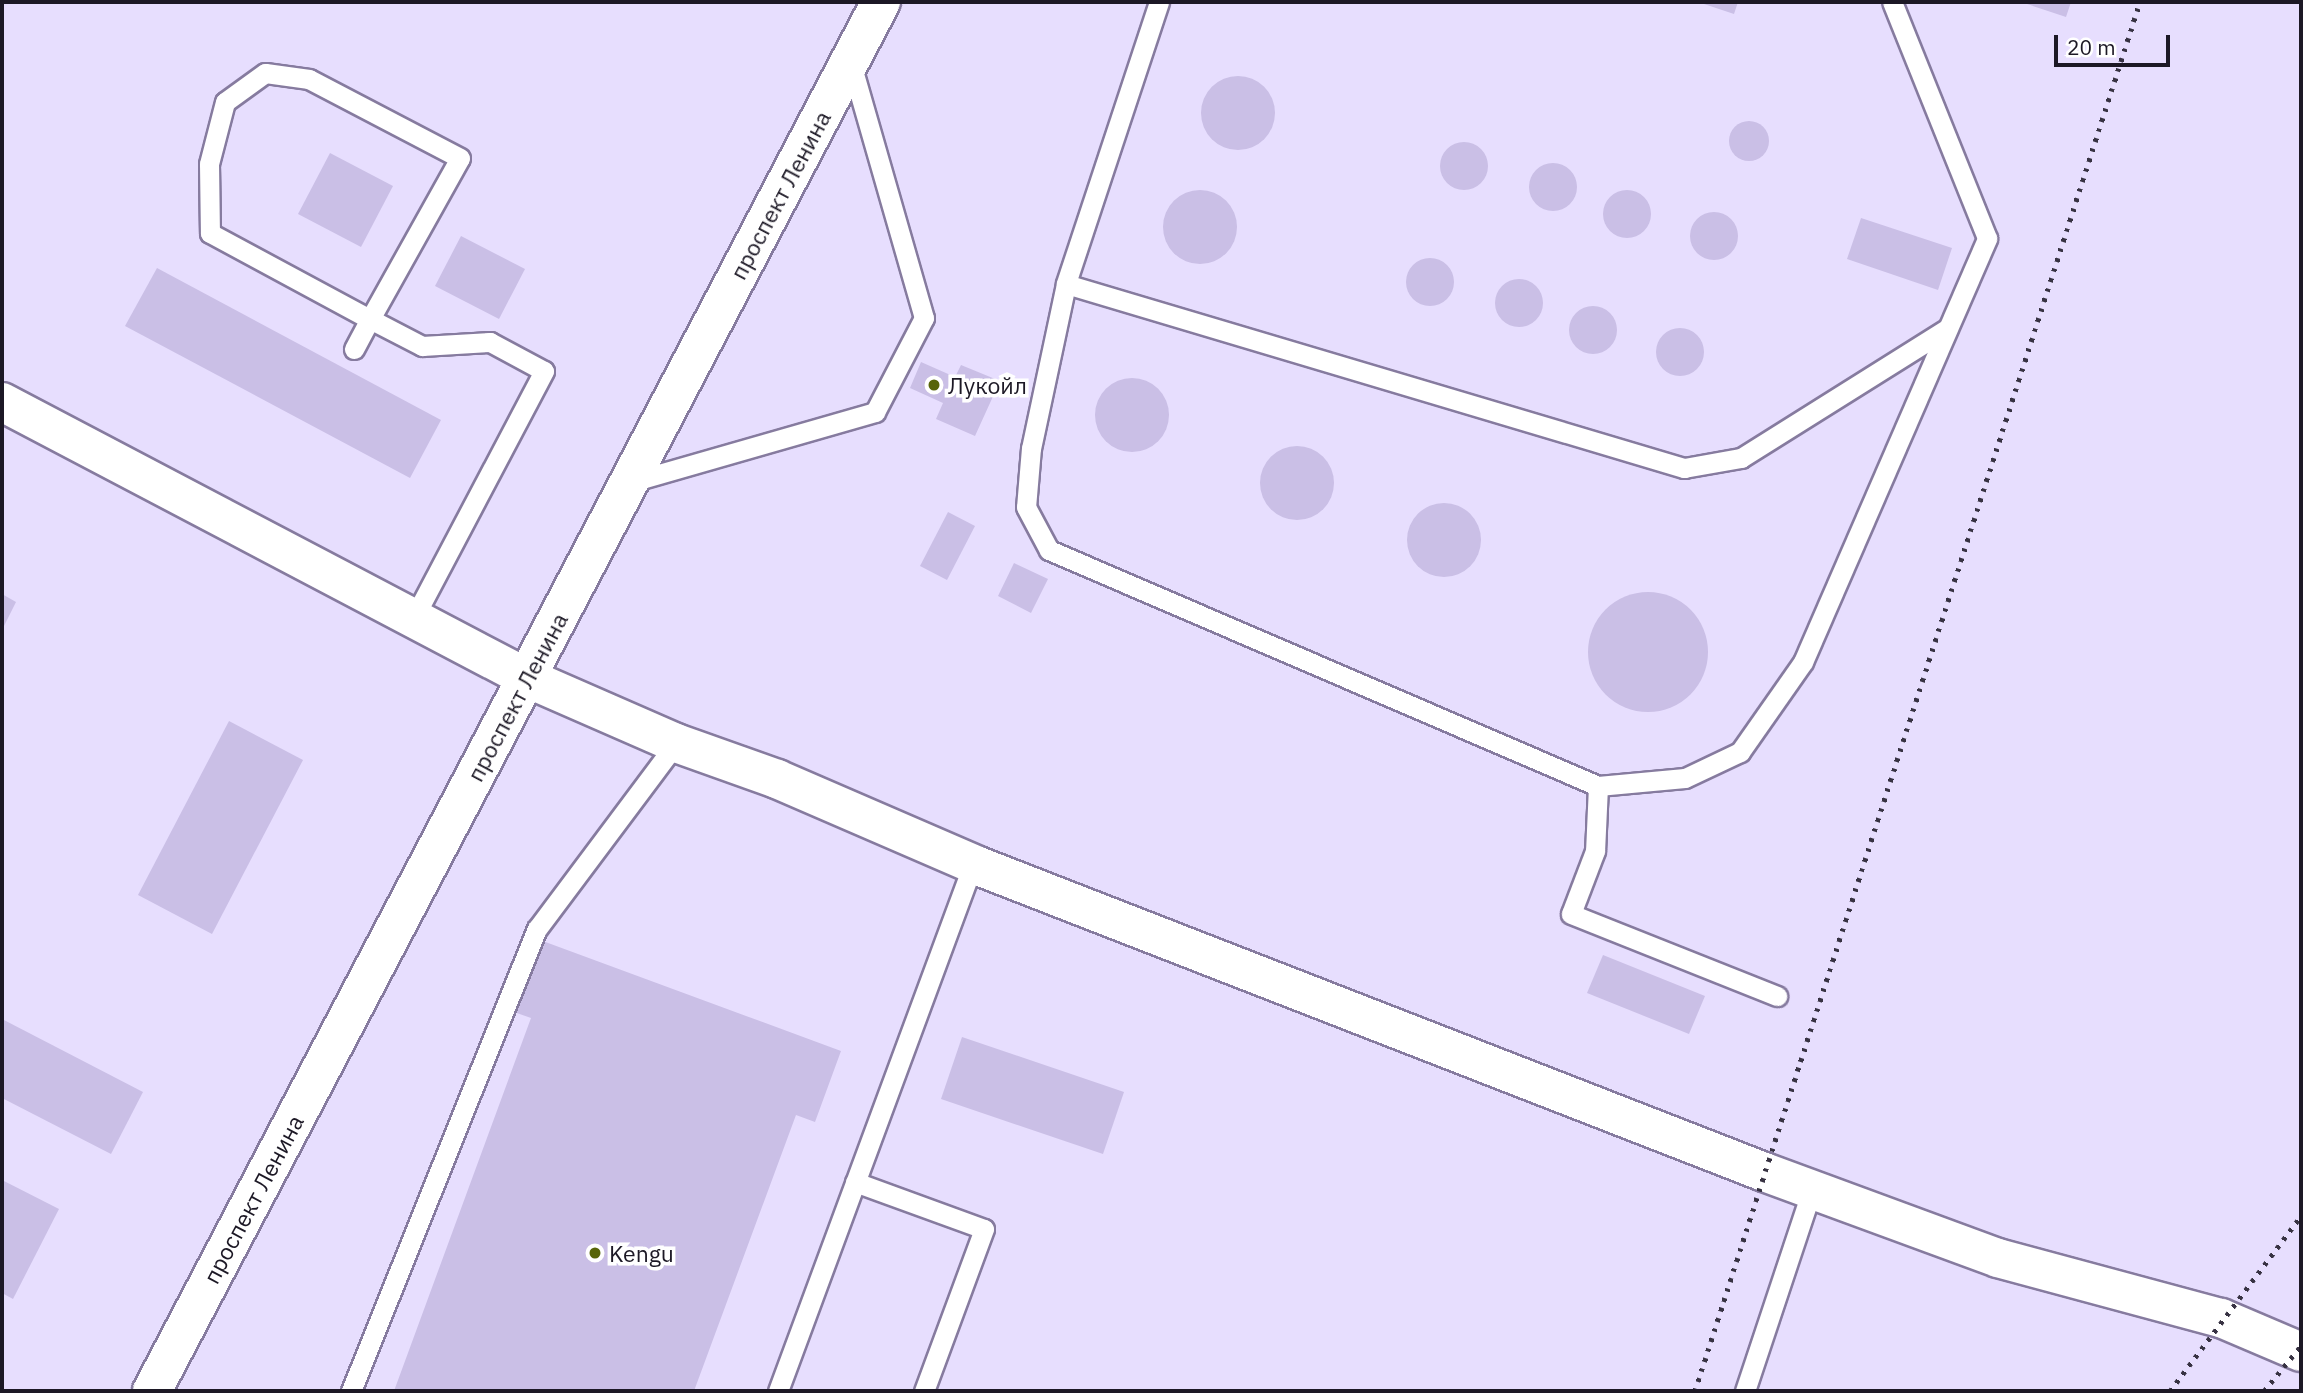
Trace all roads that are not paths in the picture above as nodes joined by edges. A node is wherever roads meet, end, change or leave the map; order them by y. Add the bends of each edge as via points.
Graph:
1 (881, 2) edge
2 (1159, 2) edge
3 (1892, 2) edge
4 (850, 61) junction
5 (1066, 284) junction
6 (370, 319) junction
7 (1947, 329) junction
8 (354, 349) dead end
9 (2, 402) edge
10 (630, 482) junction
11 (414, 619) junction
12 (527, 678) junction
13 (676, 743) junction
14 (1598, 786) junction
15 (973, 864) junction
16 (1777, 996) dead end
17 (855, 1182) junction
18 (1812, 1190) junction
19 (2301, 1352) edge
20 (152, 1391) edge
21 (351, 1391) edge
22 (778, 1391) edge
23 (924, 1391) edge
24 (1745, 1391) edge

1 - 4 street, проспект Ленина
2 - 5 lane
3 - 7 lane via 1987,238
4 - 10 street, проспект Ленина
4 - 10 lane via 924,318 875,412
5 - 7 lane via 1684,468 1741,458
5 - 14 lane via 1031,448 1026,507 1049,550
6 - 6 lane via 210,233 209,164 225,102 265,73 309,79 460,158
6 - 8 lane
6 - 11 lane via 422,346 490,342 544,371
7 - 14 lane via 1803,662 1740,752 1685,778
9 - 11 street
10 - 12 street, проспект Ленина
11 - 12 street
12 - 13 street
12 - 20 street, проспект Ленина
13 - 15 street via 777,779
13 - 21 lane via 537,929
14 - 16 lane via 1595,851 1571,914
15 - 17 lane
15 - 18 street
17 - 22 lane
17 - 23 lane via 984,1229
18 - 19 street via 1998,1258 2221,1318
18 - 24 lane

